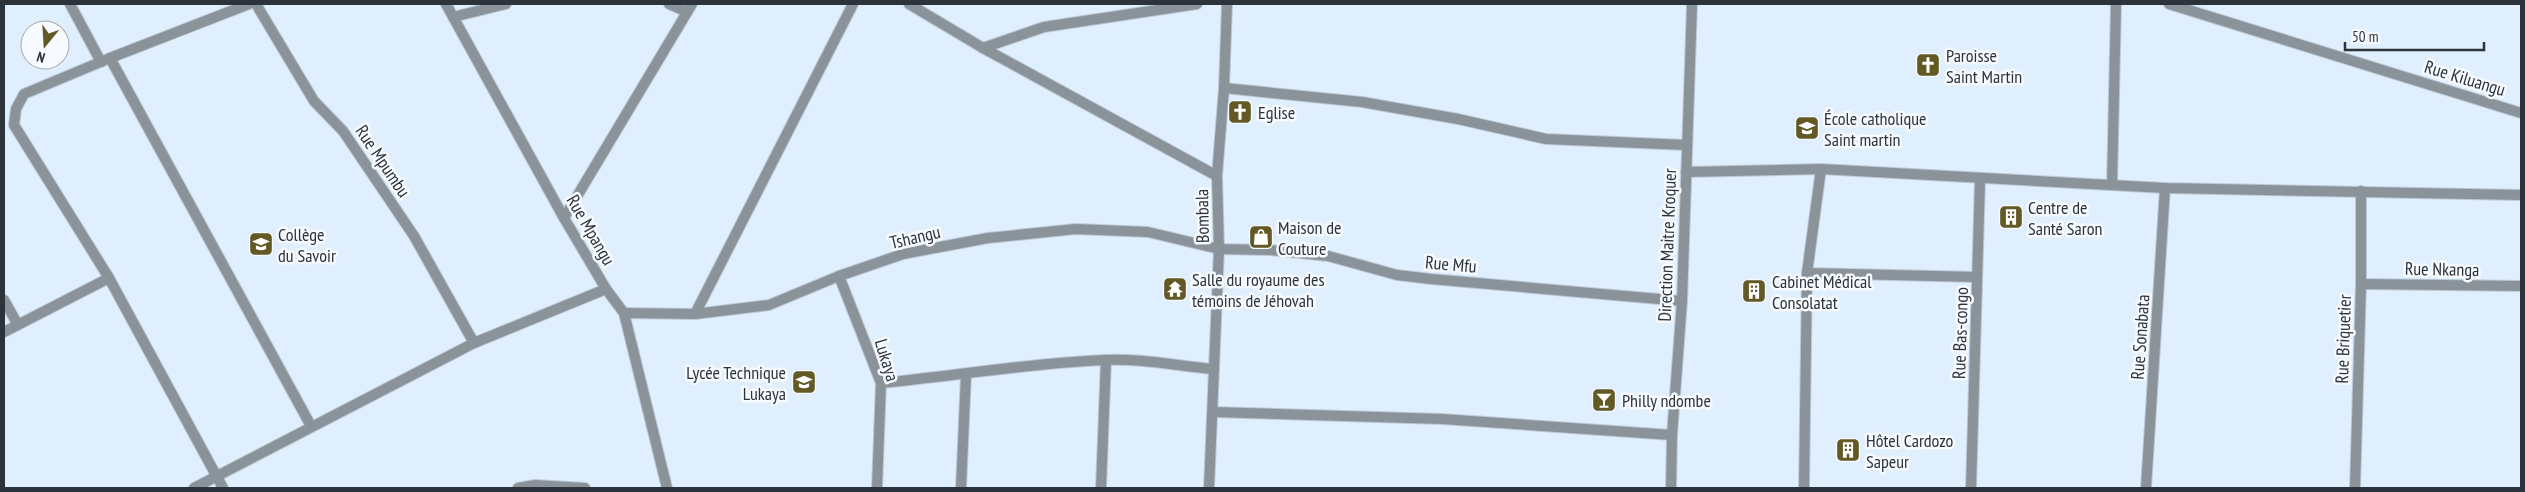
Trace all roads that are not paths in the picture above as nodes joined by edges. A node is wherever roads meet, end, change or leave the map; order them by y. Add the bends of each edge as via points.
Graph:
1 (70, 4) edge
2 (249, 4) edge
3 (256, 4) edge
4 (446, 4) edge
5 (506, 4) edge
6 (669, 4) edge
7 (853, 4) edge
8 (909, 4) edge
9 (1197, 4) edge
10 (1226, 4) edge
11 (1692, 4) edge
12 (2116, 4) edge
13 (2169, 4) edge
14 (690, 8) edge
15 (453, 17) junction
16 (983, 48) junction
17 (106, 60) junction
18 (1224, 88) junction
19 (2521, 113) edge
20 (1686, 145) junction
21 (1821, 170) junction
22 (1686, 172) junction
23 (1217, 176) junction
24 (1980, 180) junction
25 (2112, 185) junction
26 (2165, 188) junction
27 (2361, 191) junction
28 (2521, 195) edge
29 (564, 218) junction
30 (1219, 250) junction
31 (1806, 273) junction
32 (839, 276) junction
33 (1977, 277) junction
34 (109, 278) junction
35 (2361, 284) junction
36 (2521, 286) edge
37 (606, 289) junction
38 (4, 300) edge
39 (1682, 301) junction
40 (624, 313) junction
41 (695, 314) junction
42 (18, 325) junction
43 (4, 332) edge
44 (474, 343) junction
45 (1106, 360) junction
46 (1214, 369) junction
47 (966, 375) junction
48 (881, 383) junction
49 (1213, 412) junction
50 (311, 426) junction
51 (1672, 434) junction
52 (216, 476) junction
53 (194, 488) edge
54 (223, 488) edge
55 (518, 488) edge
56 (585, 488) edge
57 (667, 488) edge
58 (877, 488) edge
59 (961, 488) edge
60 (1101, 488) edge
61 (1209, 488) edge
62 (1671, 488) edge
63 (1804, 488) edge
64 (1971, 488) edge
65 (2146, 488) edge
66 (2355, 488) edge

1 - 17 street
2 - 17 street
3 - 44 street, Rue Mpumbu via 314,101 343,131 414,236
4 - 15 street, Rue Mpangu
5 - 15 street
6 - 14 street
7 - 41 street
8 - 16 street
9 - 16 street via 1044,28
10 - 18 street, Bombala
11 - 20 street, Direction Maitre Kroquer
12 - 25 street
13 - 19 street, Rue Kiluangu
14 - 29 street
15 - 29 street, Rue Mpangu
16 - 23 street
17 - 34 street via 24,94 16,109 14,125
17 - 50 street
18 - 20 street via 1362,102 1546,139
18 - 23 street, Bombala
20 - 22 street, Direction Maitre Kroquer
21 - 22 street
21 - 24 street
21 - 31 street
22 - 39 street, Direction Maitre Kroquer
23 - 30 street, Bombala
24 - 25 street
24 - 33 street, Rue Bas-congo
25 - 26 street
26 - 27 street
26 - 65 street, Rue Sonabata
27 - 28 street
27 - 35 street, Rue Briquetier
29 - 37 street, Rue Mpangu
30 - 32 street, Tshangu via 1148,232 1076,229 988,238 903,254
30 - 39 street, Rue Mfu via 1270,250 1328,256 1397,275
30 - 46 street, Bombala
31 - 33 street
31 - 63 street
32 - 41 street, Tshangu via 769,305
32 - 48 street, Lukaya
33 - 64 street, Rue Bas-congo
34 - 42 street
34 - 52 street
35 - 36 street, Rue Nkanga
35 - 66 street, Rue Briquetier
37 - 40 street, Rue Mpangu
37 - 44 street
38 - 42 street
39 - 51 street, Direction Maitre Kroquer
40 - 41 street, Tshangu
40 - 57 street, Rue Mpangu
42 - 43 street
44 - 50 street
45 - 46 street
45 - 47 street via 1026,365
45 - 60 street
46 - 49 street, Bombala
47 - 48 street
47 - 59 street
48 - 58 street, Lukaya
49 - 51 street via 1442,419
49 - 61 street, Bombala
50 - 52 street
51 - 62 street, Direction Maitre Kroquer
52 - 53 street
52 - 54 street
55 - 56 street via 535,485

